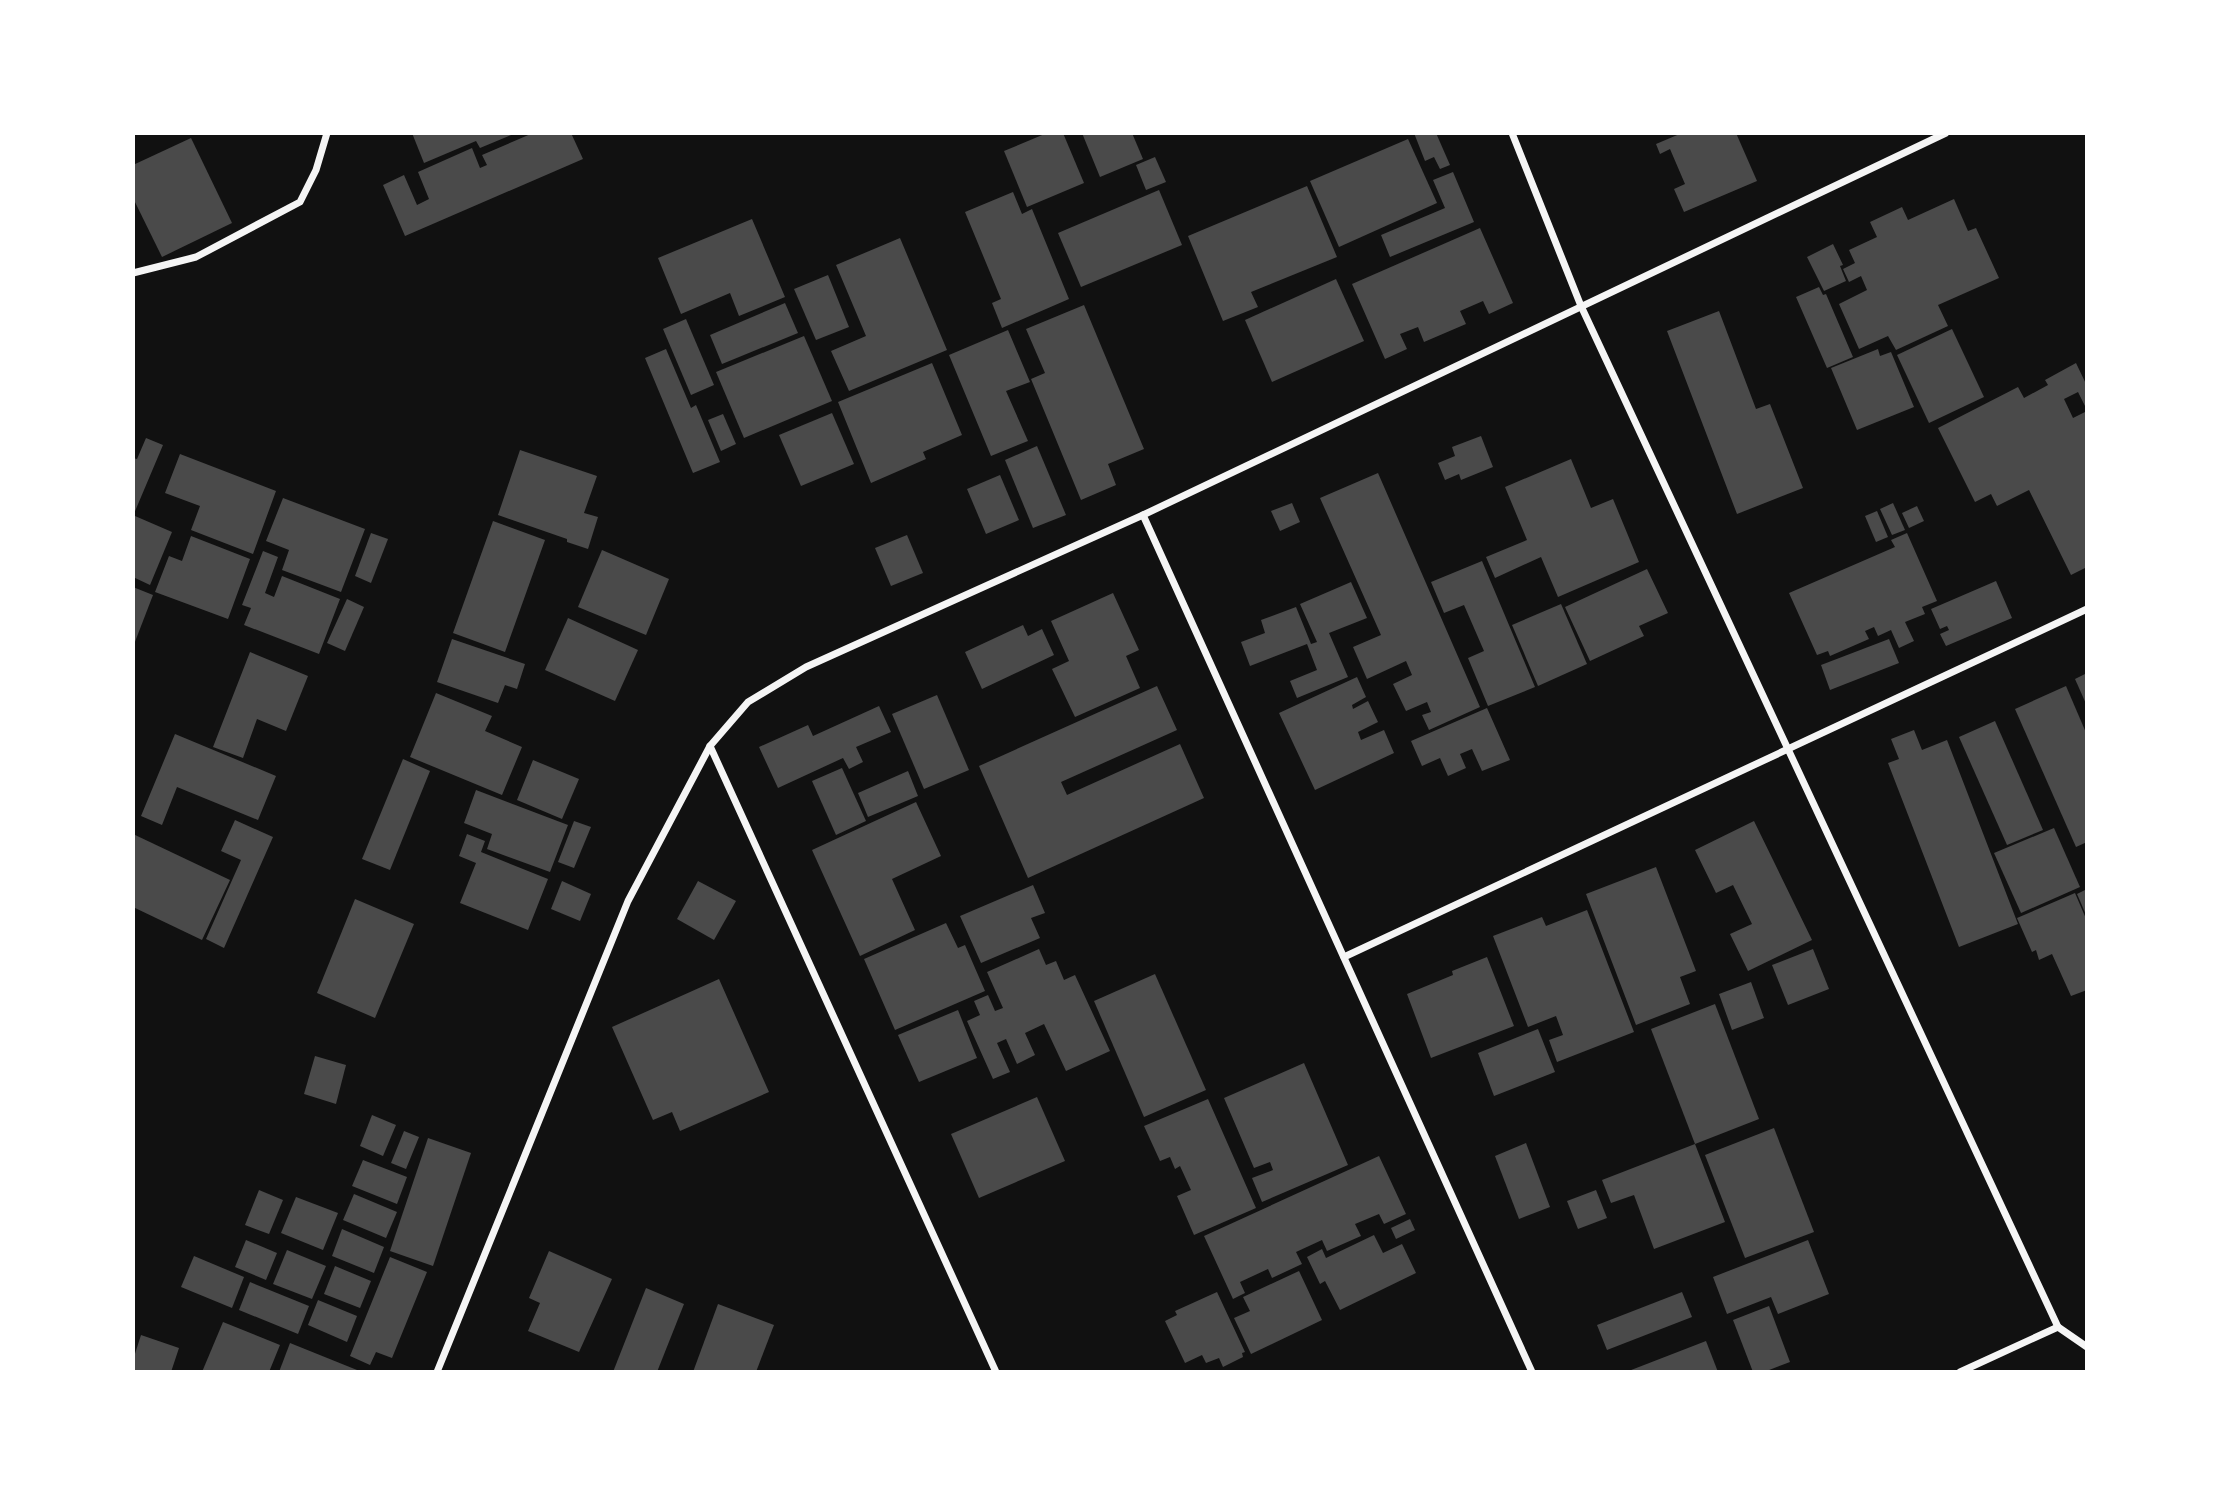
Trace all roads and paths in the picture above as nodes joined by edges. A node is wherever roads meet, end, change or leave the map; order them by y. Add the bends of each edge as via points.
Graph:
1 (327, 133) edge
2 (1512, 133) edge
3 (1946, 133) edge
4 (133, 273) edge
5 (1581, 306) junction
6 (1143, 515) junction
7 (2087, 609) edge
8 (710, 746) junction
9 (1789, 748) junction
10 (1344, 957) junction
11 (2058, 1327) junction
12 (2087, 1347) edge
13 (437, 1372) edge
14 (996, 1372) edge
15 (1532, 1372) edge
16 (1960, 1372) edge

1 - 4 street via 300,202 196,257
2 - 5 street
3 - 5 street
5 - 6 street
5 - 9 street
6 - 8 street via 806,667 748,702
6 - 10 street
7 - 9 street
8 - 13 street via 628,901
8 - 14 street
9 - 10 street
9 - 11 street
10 - 15 street
11 - 12 street
11 - 16 street

